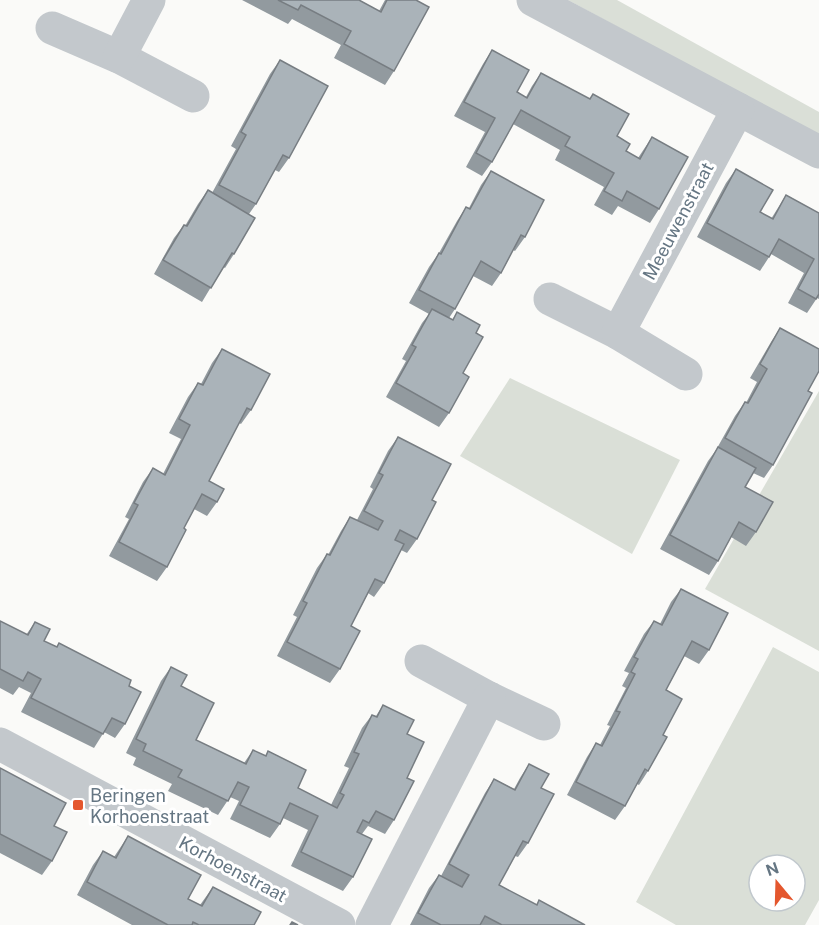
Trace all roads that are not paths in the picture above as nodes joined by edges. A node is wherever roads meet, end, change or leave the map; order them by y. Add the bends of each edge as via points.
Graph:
1 (149, 0) edge
2 (533, 0) edge
3 (52, 28) dead end
4 (119, 57) junction
5 (193, 96) dead end
6 (738, 109) junction
7 (819, 152) edge
8 (550, 299) dead end
9 (618, 333) junction
10 (686, 374) dead end
11 (421, 661) dead end
12 (489, 698) junction
13 (544, 724) dead end
14 (0, 744) edge
15 (339, 925) edge
16 (372, 925) edge

1 - 4 street
2 - 6 street
3 - 4 street
4 - 5 street
6 - 7 street
6 - 9 street, Meeuwenstraat
8 - 9 street
9 - 10 street
11 - 12 street
12 - 13 street
12 - 16 street
14 - 15 street, Korhoenstraat

